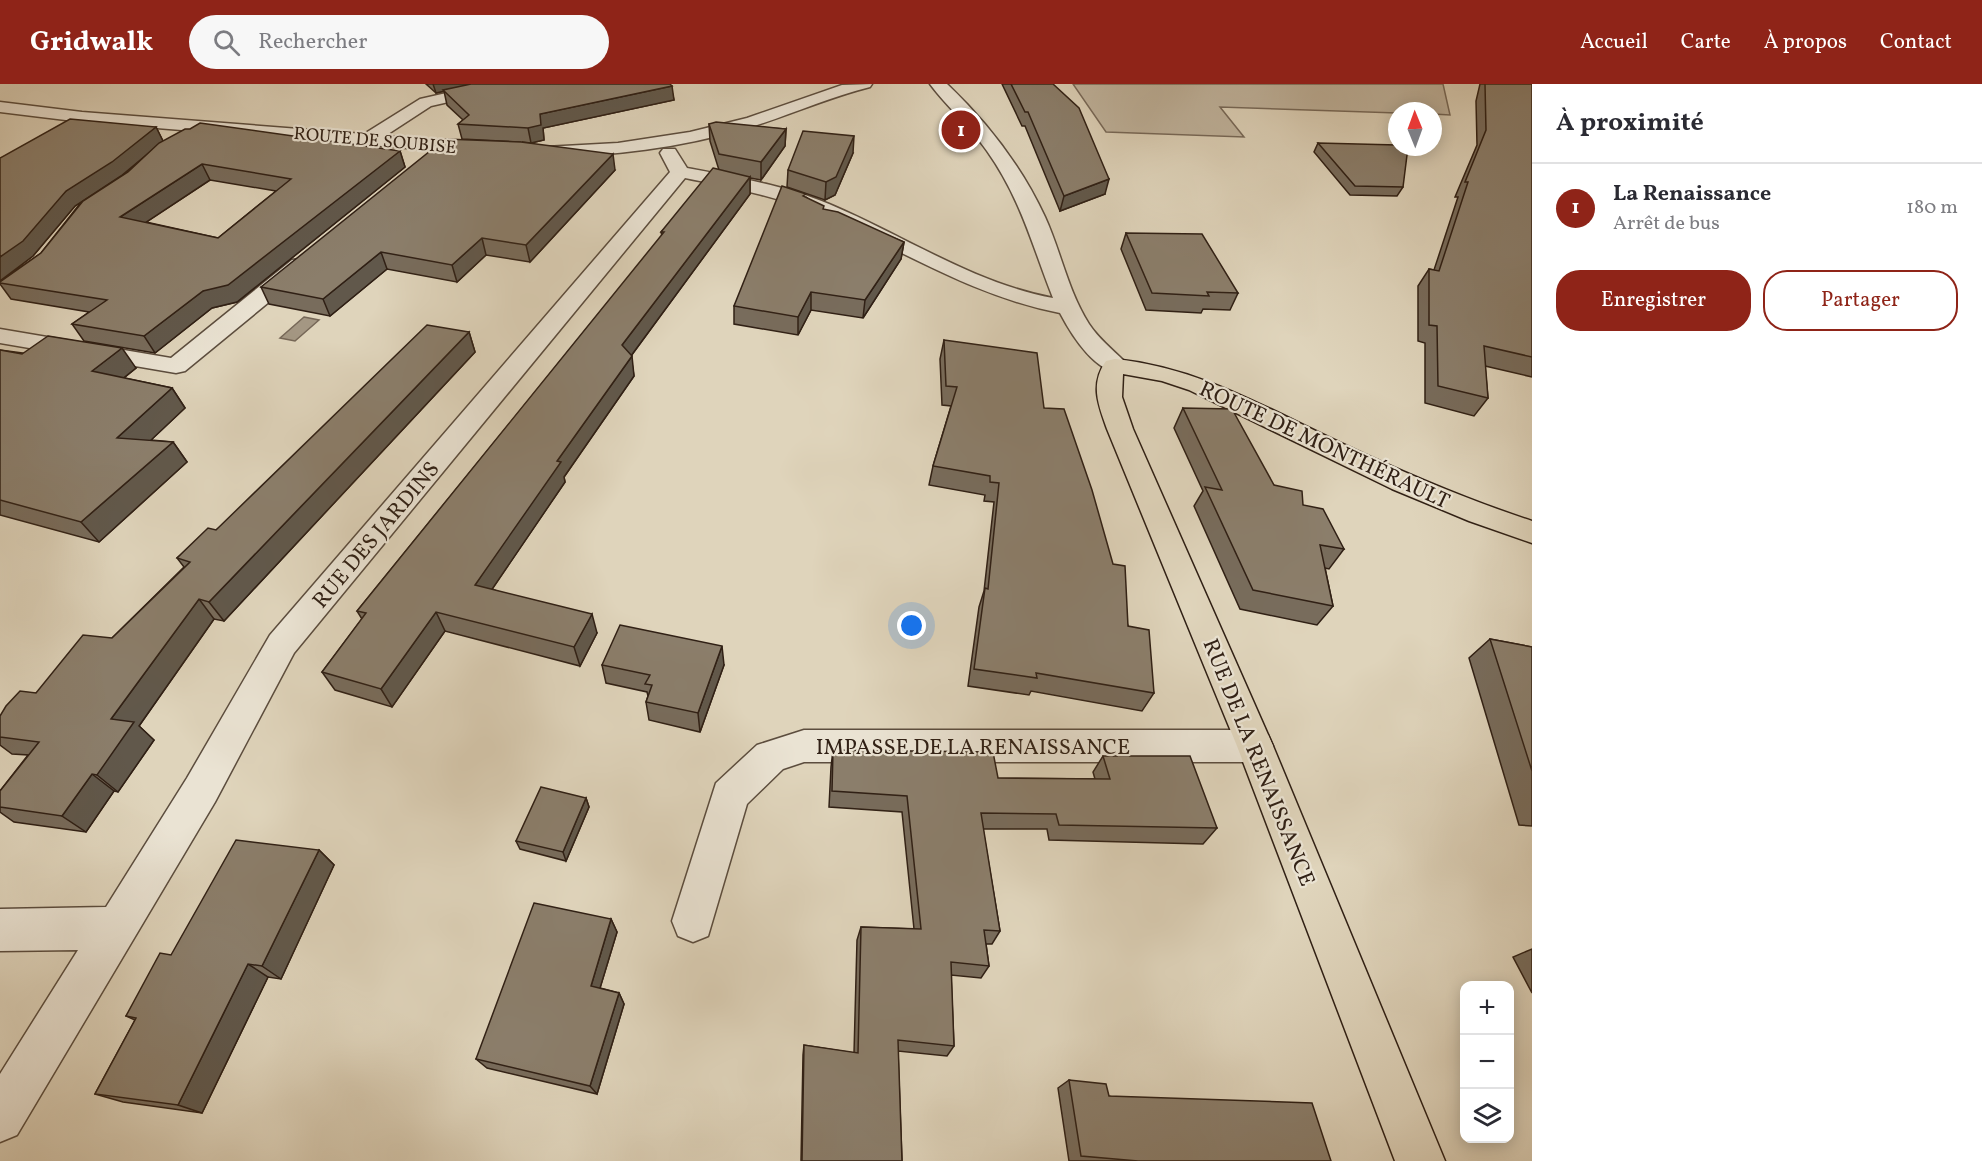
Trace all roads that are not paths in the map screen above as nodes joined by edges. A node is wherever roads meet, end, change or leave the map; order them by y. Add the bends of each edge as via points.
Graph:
1 (440, 84) edge
2 (508, 84) edge
3 (864, 84) edge
4 (938, 84) edge
5 (846, 86) edge
6 (426, 102) junction
7 (0, 107) edge
8 (205, 126) junction
9 (367, 140) junction
10 (178, 142) edge
11 (664, 143) junction
12 (446, 146) junction
13 (498, 150) edge
14 (528, 152) edge
15 (427, 161) edge
16 (680, 172) junction
17 (315, 252) edge
18 (1069, 308) junction
19 (0, 336) edge
20 (1115, 366) junction
21 (1532, 532) edge
22 (1255, 746) junction
23 (693, 921) dead end
24 (115, 928) junction
25 (0, 930) edge
26 (0, 1118) edge
27 (1420, 1161) edge

1 - 6 street
2 - 6 street
3 - 5 street
4 - 18 street via 980,130 1013,178 1035,218
5 - 11 street via 738,126
6 - 9 street
7 - 8 street, ROUTE DE SOUBISE
8 - 9 street, ROUTE DE SOUBISE
8 - 10 street
9 - 12 street, ROUTE DE SOUBISE
11 - 14 street via 584,152
11 - 16 street
12 - 13 street, ROUTE DE SOUBISE
12 - 15 street
16 - 18 street via 744,185 819,207 1005,292
16 - 24 street, RUE DES JARDINS via 282,644 201,790
17 - 19 street via 176,366
18 - 20 street via 1094,345
20 - 21 main road, ROUTE DE MONTHÉRAULT via 1183,378 1446,501
20 - 22 main road, RUE DE LA RENAISSANCE via 1108,376 1107,388 1120,429
22 - 23 street, IMPASSE DE LA RENAISSANCE via 804,746 770,757 730,795
22 - 27 main road, RUE DE LA RENAISSANCE
24 - 25 street
24 - 26 street, RUE DES JARDINS

